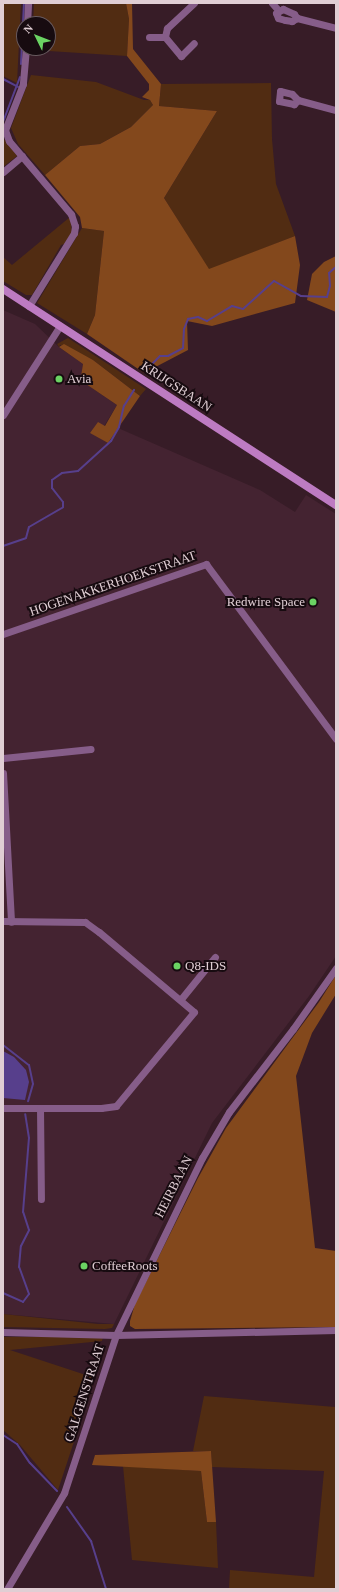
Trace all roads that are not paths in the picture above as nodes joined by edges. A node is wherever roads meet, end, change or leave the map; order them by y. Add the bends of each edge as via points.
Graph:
1 (28, 3) edge
2 (194, 3) edge
3 (272, 3) edge
4 (27, 16) edge
5 (336, 28) edge
6 (149, 37) dead end
7 (165, 37) junction
8 (194, 43) dead end
9 (25, 56) edge
10 (298, 100) dead end
11 (336, 110) edge
12 (22, 156) junction
13 (3, 172) edge
14 (3, 289) edge
15 (29, 306) junction
16 (60, 326) junction
17 (3, 415) edge
18 (336, 505) edge
19 (3, 634) edge
20 (336, 739) edge
21 (91, 749) dead end
22 (3, 758) edge
23 (3, 773) edge
24 (3, 921) edge
25 (11, 922) junction
26 (215, 957) dead end
27 (336, 968) edge
28 (181, 999) junction
29 (3, 1108) edge
30 (40, 1108) junction
31 (41, 1200) dead end
32 (336, 1330) edge
33 (3, 1332) edge
34 (116, 1335) junction
35 (7, 1589) edge

1 - 4 street
2 - 7 street via 166,28
3 - 5 street via 278,10 291,12 297,18
6 - 7 street
7 - 8 street via 181,56
9 - 12 street via 23,84 5,130 9,141
10 - 11 street
12 - 13 street
12 - 15 street via 71,214 75,226 74,233
14 - 15 main road, KRIJGSBAAN
15 - 16 main road, KRIJGSBAAN
16 - 17 street
16 - 18 main road, KRIJGSBAAN
19 - 20 street, HOGENAKKERHOEKSTRAAT via 206,564
21 - 22 street
23 - 25 street
24 - 25 street
25 - 28 street via 85,922
26 - 28 street
27 - 34 street, HEIRBAAN via 229,1112 176,1208
28 - 30 street via 194,1012 120,1103 110,1108
29 - 30 street
30 - 31 street
32 - 34 street, GALGENSTRAAT
33 - 34 street
34 - 35 street, GALGENSTRAAT via 64,1493

